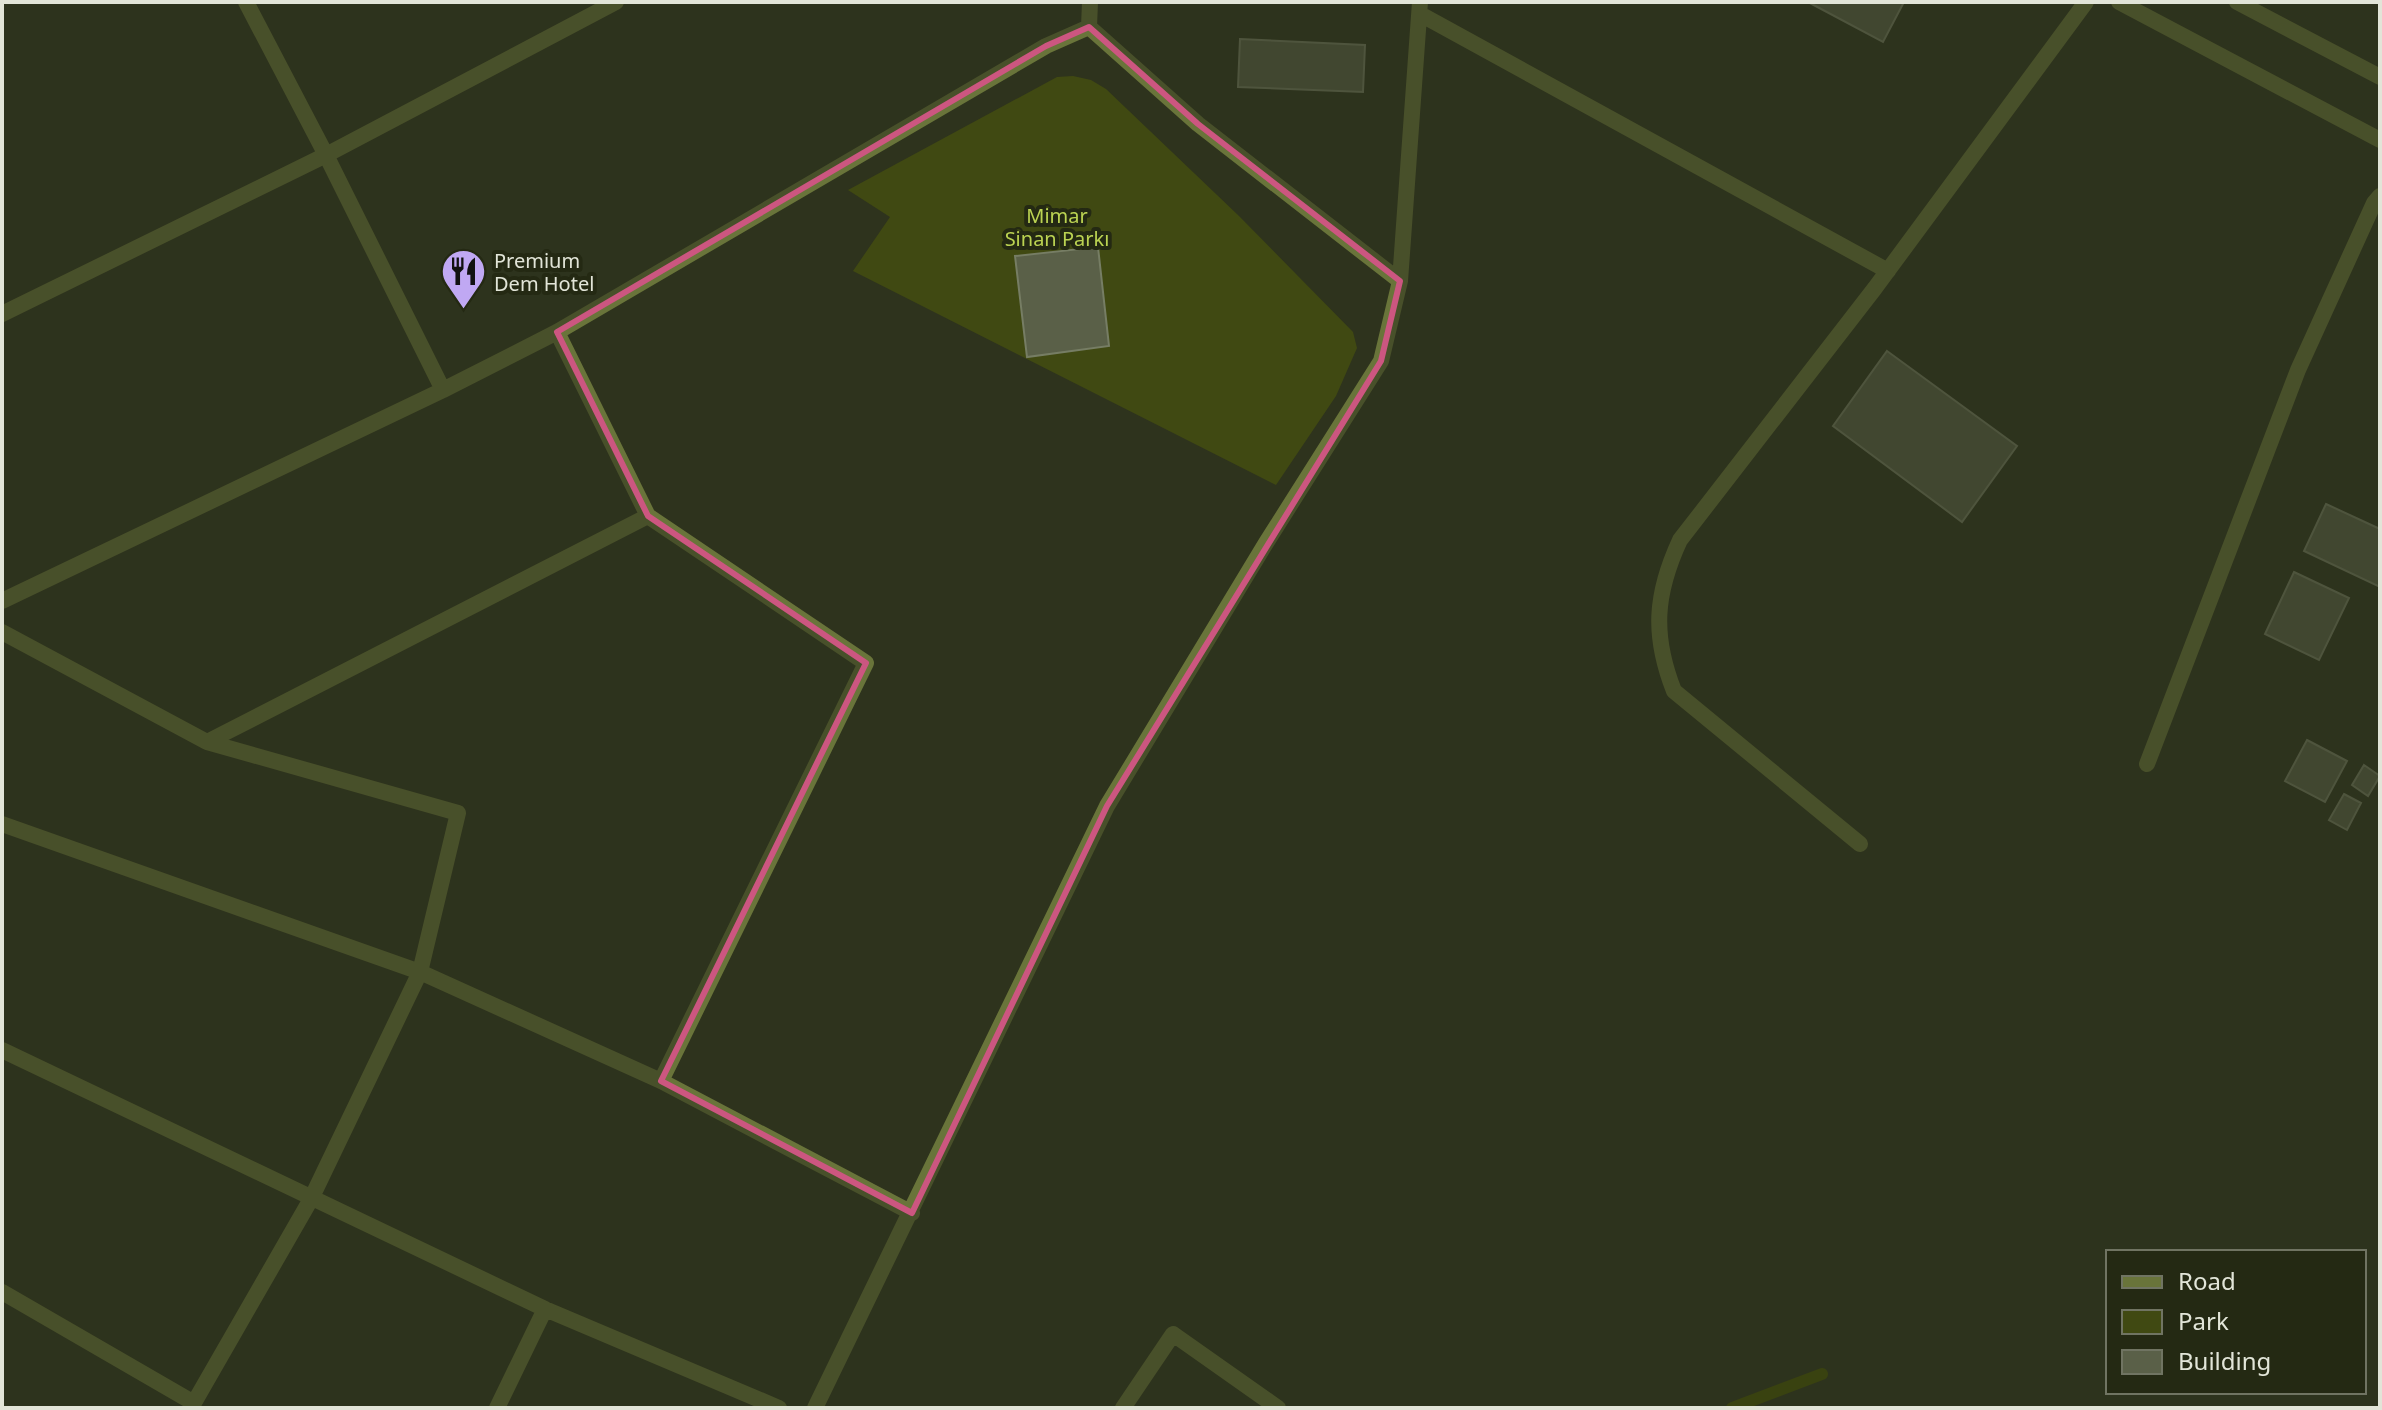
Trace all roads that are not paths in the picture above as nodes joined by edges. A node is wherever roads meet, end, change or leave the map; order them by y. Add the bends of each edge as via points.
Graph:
1 (246, 2) edge
2 (616, 2) edge
3 (1090, 2) edge
4 (2086, 2) edge
5 (2119, 2) edge
6 (2237, 2) edge
7 (1420, 8) edge
8 (1089, 27) junction
9 (2380, 77) edge
10 (2380, 140) edge
11 (326, 155) junction
12 (2380, 196) edge
13 (1888, 271) junction
14 (1400, 281) junction
15 (2, 314) edge
16 (557, 332) junction
17 (443, 390) junction
18 (648, 516) junction
19 (2, 601) edge
20 (2, 632) edge
21 (207, 742) junction
22 (2147, 764) dead end
23 (2, 824) edge
24 (1860, 844) dead end
25 (420, 972) junction
26 (2, 1050) edge
27 (661, 1081) junction
28 (311, 1199) junction
29 (912, 1213) junction
30 (2, 1292) edge
31 (545, 1309) junction
32 (192, 1405) edge
33 (497, 1408) edge
34 (779, 1408) edge
35 (815, 1408) edge
36 (1123, 1408) edge
37 (1278, 1408) edge

1 - 11 street
2 - 11 street
3 - 8 street
4 - 13 street
5 - 10 street
6 - 9 street
7 - 13 street
7 - 14 street
8 - 14 street via 1198,124
8 - 16 street via 1046,46
11 - 15 street
11 - 17 street
12 - 22 street via 2298,370
13 - 24 street via 1680,540 1661,590 1658,617 1674,691
14 - 29 street via 1381,361 1107,806
16 - 17 street
16 - 18 street
17 - 19 street
18 - 21 street
18 - 27 street via 866,663
20 - 21 street
21 - 25 street via 458,813
23 - 25 street
25 - 27 street
25 - 28 street
26 - 28 street
27 - 29 street
28 - 31 street
28 - 32 street
29 - 35 street
30 - 32 street
31 - 33 street
31 - 34 street
36 - 37 street via 1173,1334

